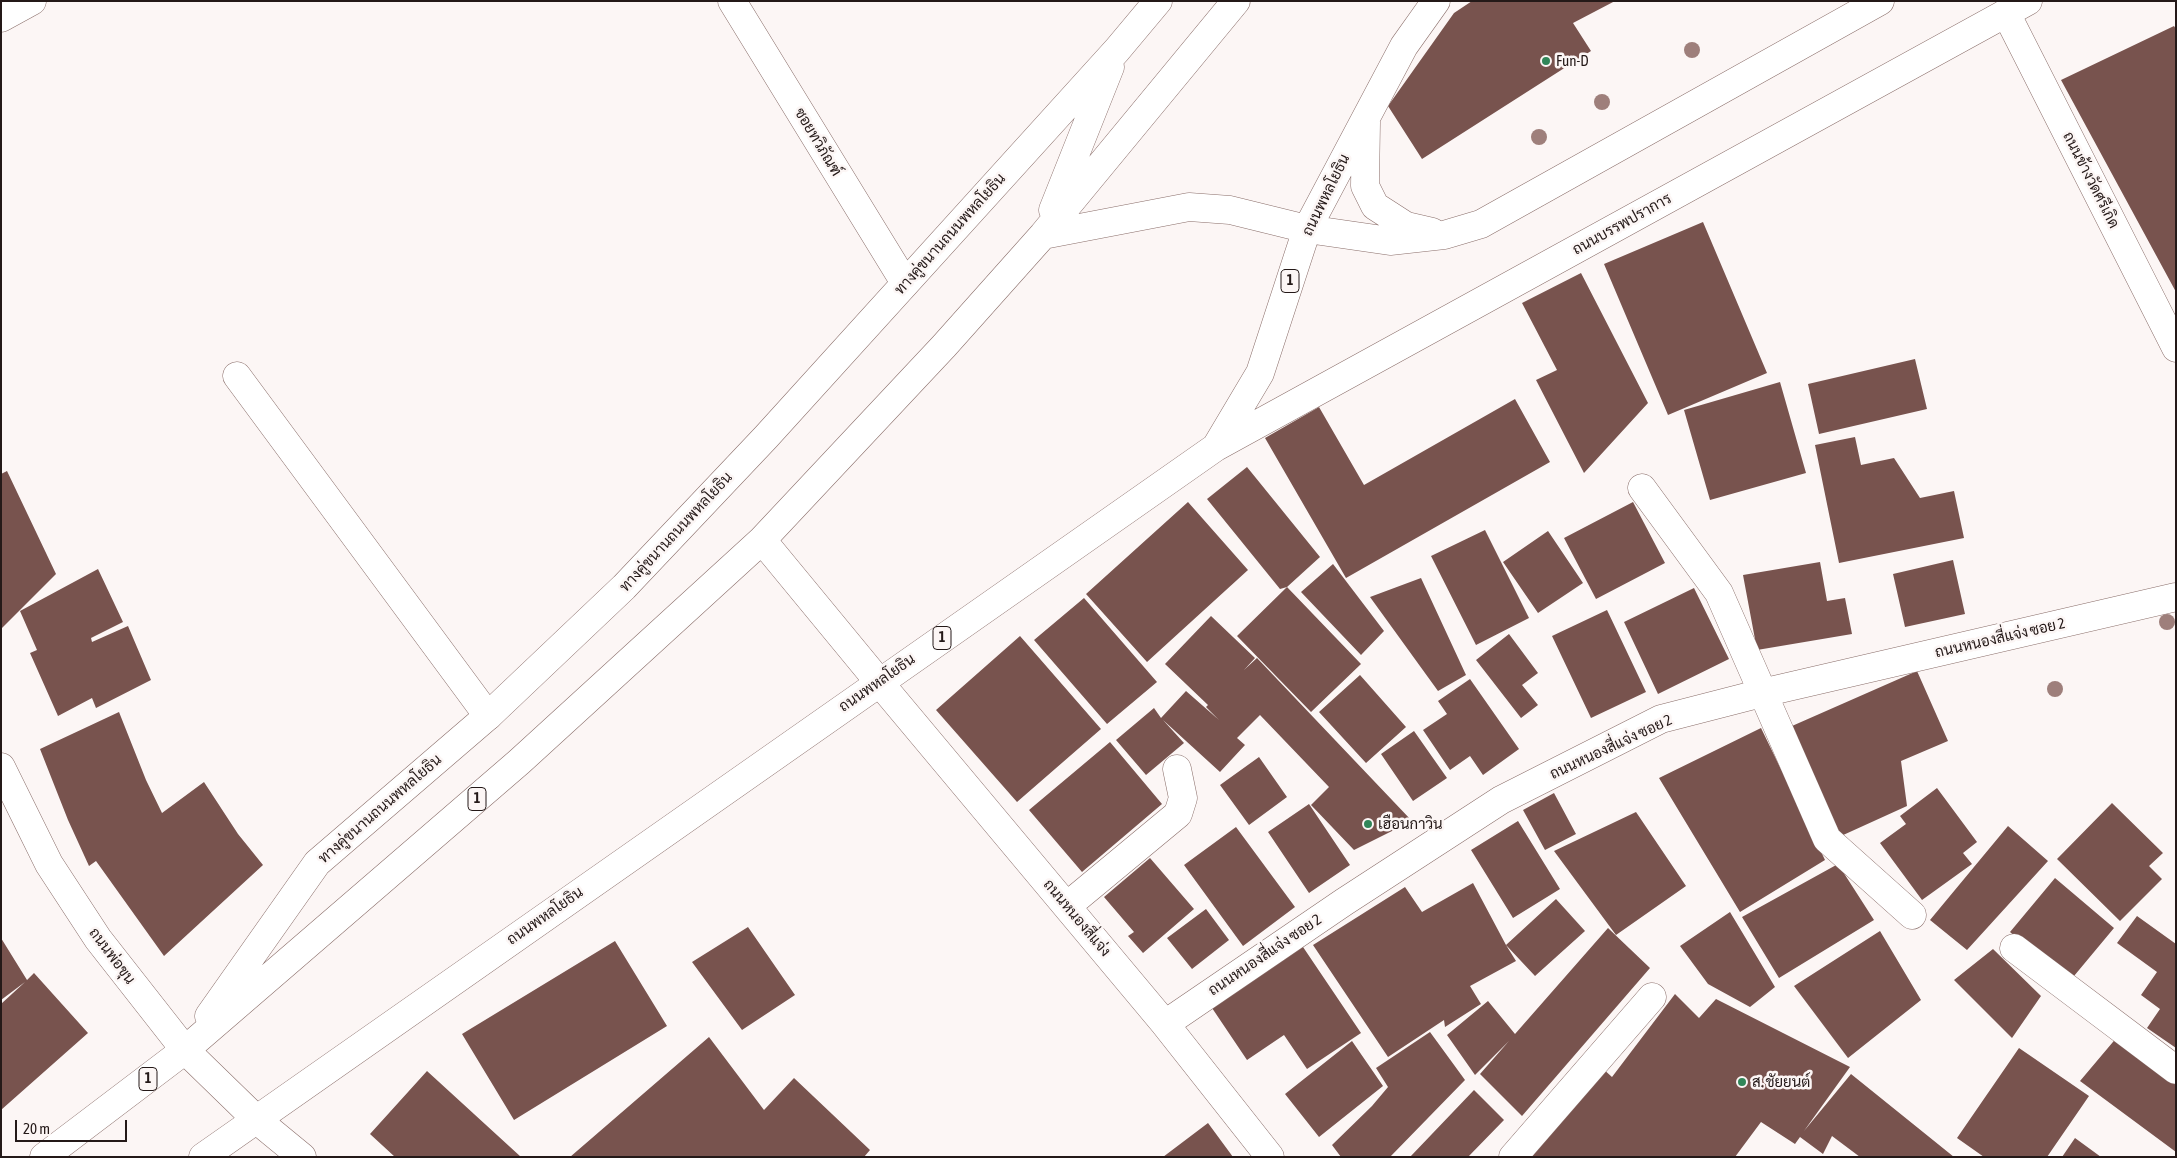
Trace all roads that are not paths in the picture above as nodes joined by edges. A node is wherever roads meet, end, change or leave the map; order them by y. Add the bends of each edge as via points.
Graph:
1 (32, 1) edge
2 (732, 1) edge
3 (1158, 1) edge
4 (1236, 1) edge
5 (1436, 1) edge
6 (1880, 1) edge
7 (2017, 7) edge
8 (1, 18) edge
9 (1117, 50) junction
10 (1366, 116) junction
11 (1307, 228) junction
12 (1043, 235) junction
13 (1444, 235) junction
14 (905, 283) junction
15 (2176, 348) edge
16 (237, 376) dead end
17 (1216, 447) junction
18 (1642, 488) dead end
19 (762, 540) junction
20 (2176, 597) edge
21 (879, 682) junction
22 (1762, 693) junction
23 (488, 716) junction
24 (1, 767) edge
25 (1177, 769) dead end
26 (1067, 906) junction
27 (1912, 914) dead end
28 (2014, 948) dead end
29 (1652, 997) dead end
30 (1165, 1024) junction
31 (185, 1050) junction
32 (2176, 1070) edge
33 (256, 1120) junction
34 (44, 1157) edge
35 (203, 1157) edge
36 (302, 1157) edge
37 (1270, 1157) edge
38 (1513, 1157) edge

1 - 8 main road
2 - 14 main road, ซอยทวิภัณฑ์
3 - 9 main road, ทางคู่ขนานถนนพหลโยธิน / 1
4 - 12 main road, 1
5 - 10 main road, ถนนพหลโยธิน / 1 via 1404,46
6 - 13 main road via 1481,224
7 - 15 main road, ถนนข้างวัดศรีเกิด
7 - 17 main road, ถนนบรรพปราการ
9 - 12 main road
9 - 14 main road, ทางคู่ขนานถนนพหลโยธิน / 1
10 - 11 main road, ถนนพหลโยธิน / 1
10 - 13 main road via 1365,186 1375,206 1406,226
11 - 12 main road via 1230,210 1189,207
11 - 13 main road via 1390,241
11 - 17 main road, ถนนพหลโยธิน / 1 via 1260,373
12 - 19 main road, 1
14 - 23 main road, ทางคู่ขนานถนนพหลโยธิน / 1 via 631,580
16 - 23 main road
17 - 21 main road, ถนนพหลโยธิน / 1
18 - 22 main road via 1719,593
19 - 21 main road, ถนนหนองสี่แจ่ง
19 - 31 main road, 1 via 519,762
20 - 22 main road, ถนนหนองสี่แจ่ง ซอย 2
21 - 26 main road, ถนนหนองสี่แจ่ง
21 - 33 main road, ถนนพหลโยธิน / 1
22 - 27 main road via 1827,840
22 - 30 main road, ถนนหนองสี่แจ่ง ซอย 2 via 1661,720 1501,800
23 - 31 main road, ทางคู่ขนานถนนพหลโยธิน / 1 via 317,863
24 - 31 main road, ถนนพ่อขุน via 49,864 71,898 98,939
25 - 26 main road via 1183,798 1178,814
26 - 30 main road, ถนนหนองสี่แจ่ง
28 - 32 main road
29 - 38 main road
30 - 37 main road, ถนนหนองสี่แจ่ง
31 - 33 main road, ถนนพ่อขุน
31 - 34 main road, 1
33 - 35 main road, ถนนพหลโยธิน / 1
33 - 36 main road, ถนนพ่อขุน

